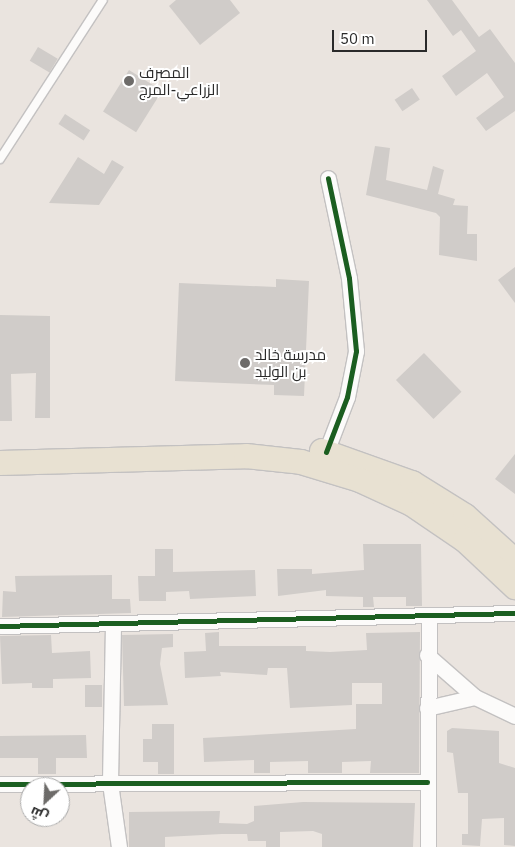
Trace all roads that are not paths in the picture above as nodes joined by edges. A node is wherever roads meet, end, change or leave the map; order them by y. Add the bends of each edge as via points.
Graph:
1 (104, 0) edge
2 (0, 159) edge
3 (328, 178) dead end
4 (0, 448) edge
5 (326, 452) junction
6 (0, 463) edge
7 (515, 561) edge
8 (515, 587) edge
9 (515, 613) edge
10 (429, 615) junction
11 (113, 625) junction
12 (0, 626) edge
13 (427, 655) junction
14 (475, 697) junction
15 (427, 708) junction
16 (515, 716) edge
17 (427, 782) junction
18 (110, 783) junction
19 (0, 784) edge
20 (119, 847) edge
21 (428, 847) edge

1 - 2 lane
3 - 5 street via 349,278 356,351 347,397
4 - 5 main road via 250,443
5 - 7 main road via 412,483 465,516
6 - 8 main road via 246,456 301,462 360,480 412,504 465,540
9 - 10 street
10 - 11 street
10 - 13 street
11 - 12 street
11 - 18 street
13 - 14 street
13 - 15 street
14 - 15 street
14 - 16 street
15 - 17 street
17 - 18 street
17 - 21 street
18 - 19 street
18 - 20 street

